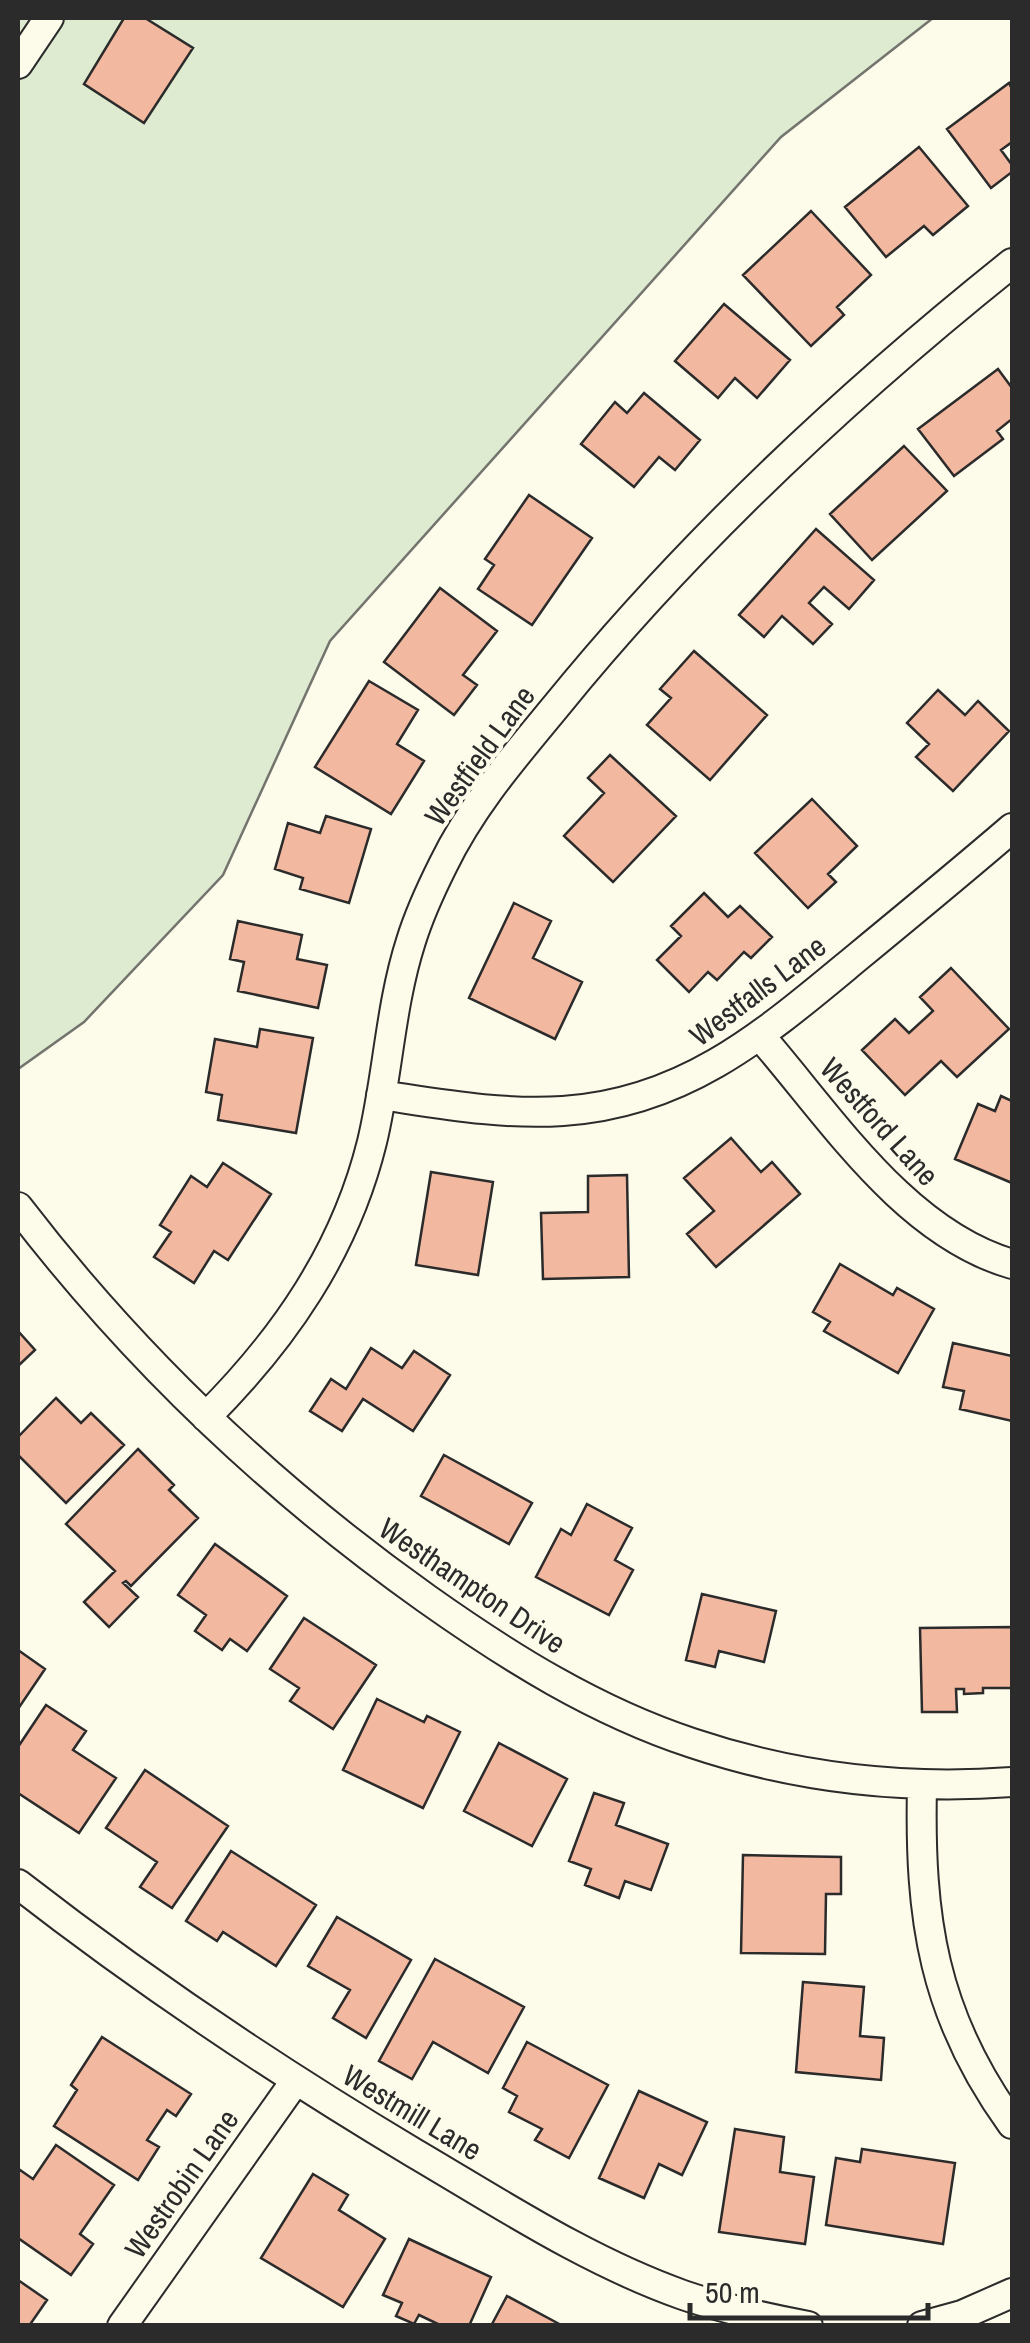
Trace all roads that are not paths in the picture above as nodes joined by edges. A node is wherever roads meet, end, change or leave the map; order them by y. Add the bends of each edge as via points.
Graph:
1 (49, 18) edge
2 (18, 64) edge
3 (1012, 263) edge
4 (1012, 828) edge
5 (761, 1037) junction
6 (381, 1095) junction
7 (18, 1208) edge
8 (1012, 1264) edge
9 (206, 1417) junction
10 (1012, 1782) edge
11 (922, 1786) junction
12 (18, 1884) edge
13 (296, 2080) junction
14 (1012, 2124) edge
15 (1012, 2293) edge
16 (122, 2326) edge
17 (808, 2326) edge
18 (922, 2326) edge

1 - 2 street
3 - 6 street, Westfield Lane via 880,372 676,568 489,787 443,864 410,944
4 - 5 street, Westfalls Lane
5 - 6 street, Westfalls Lane via 692,1078 614,1104 522,1113
5 - 8 street, Westford Lane via 901,1200 970,1248
6 - 9 street, Westfield Lane via 358,1189 327,1261 277,1339
7 - 9 street, Westhampton Drive via 102,1309
9 - 11 street, Westhampton Drive via 307,1509 403,1582 581,1696 733,1756 828,1777
10 - 11 street, Westhampton Drive
11 - 14 street via 923,1880 936,1972 964,2048
12 - 13 street, Westmill Lane
13 - 16 street, Westrobin Lane
13 - 17 street, Westmill Lane via 611,2265 710,2304
15 - 18 street

